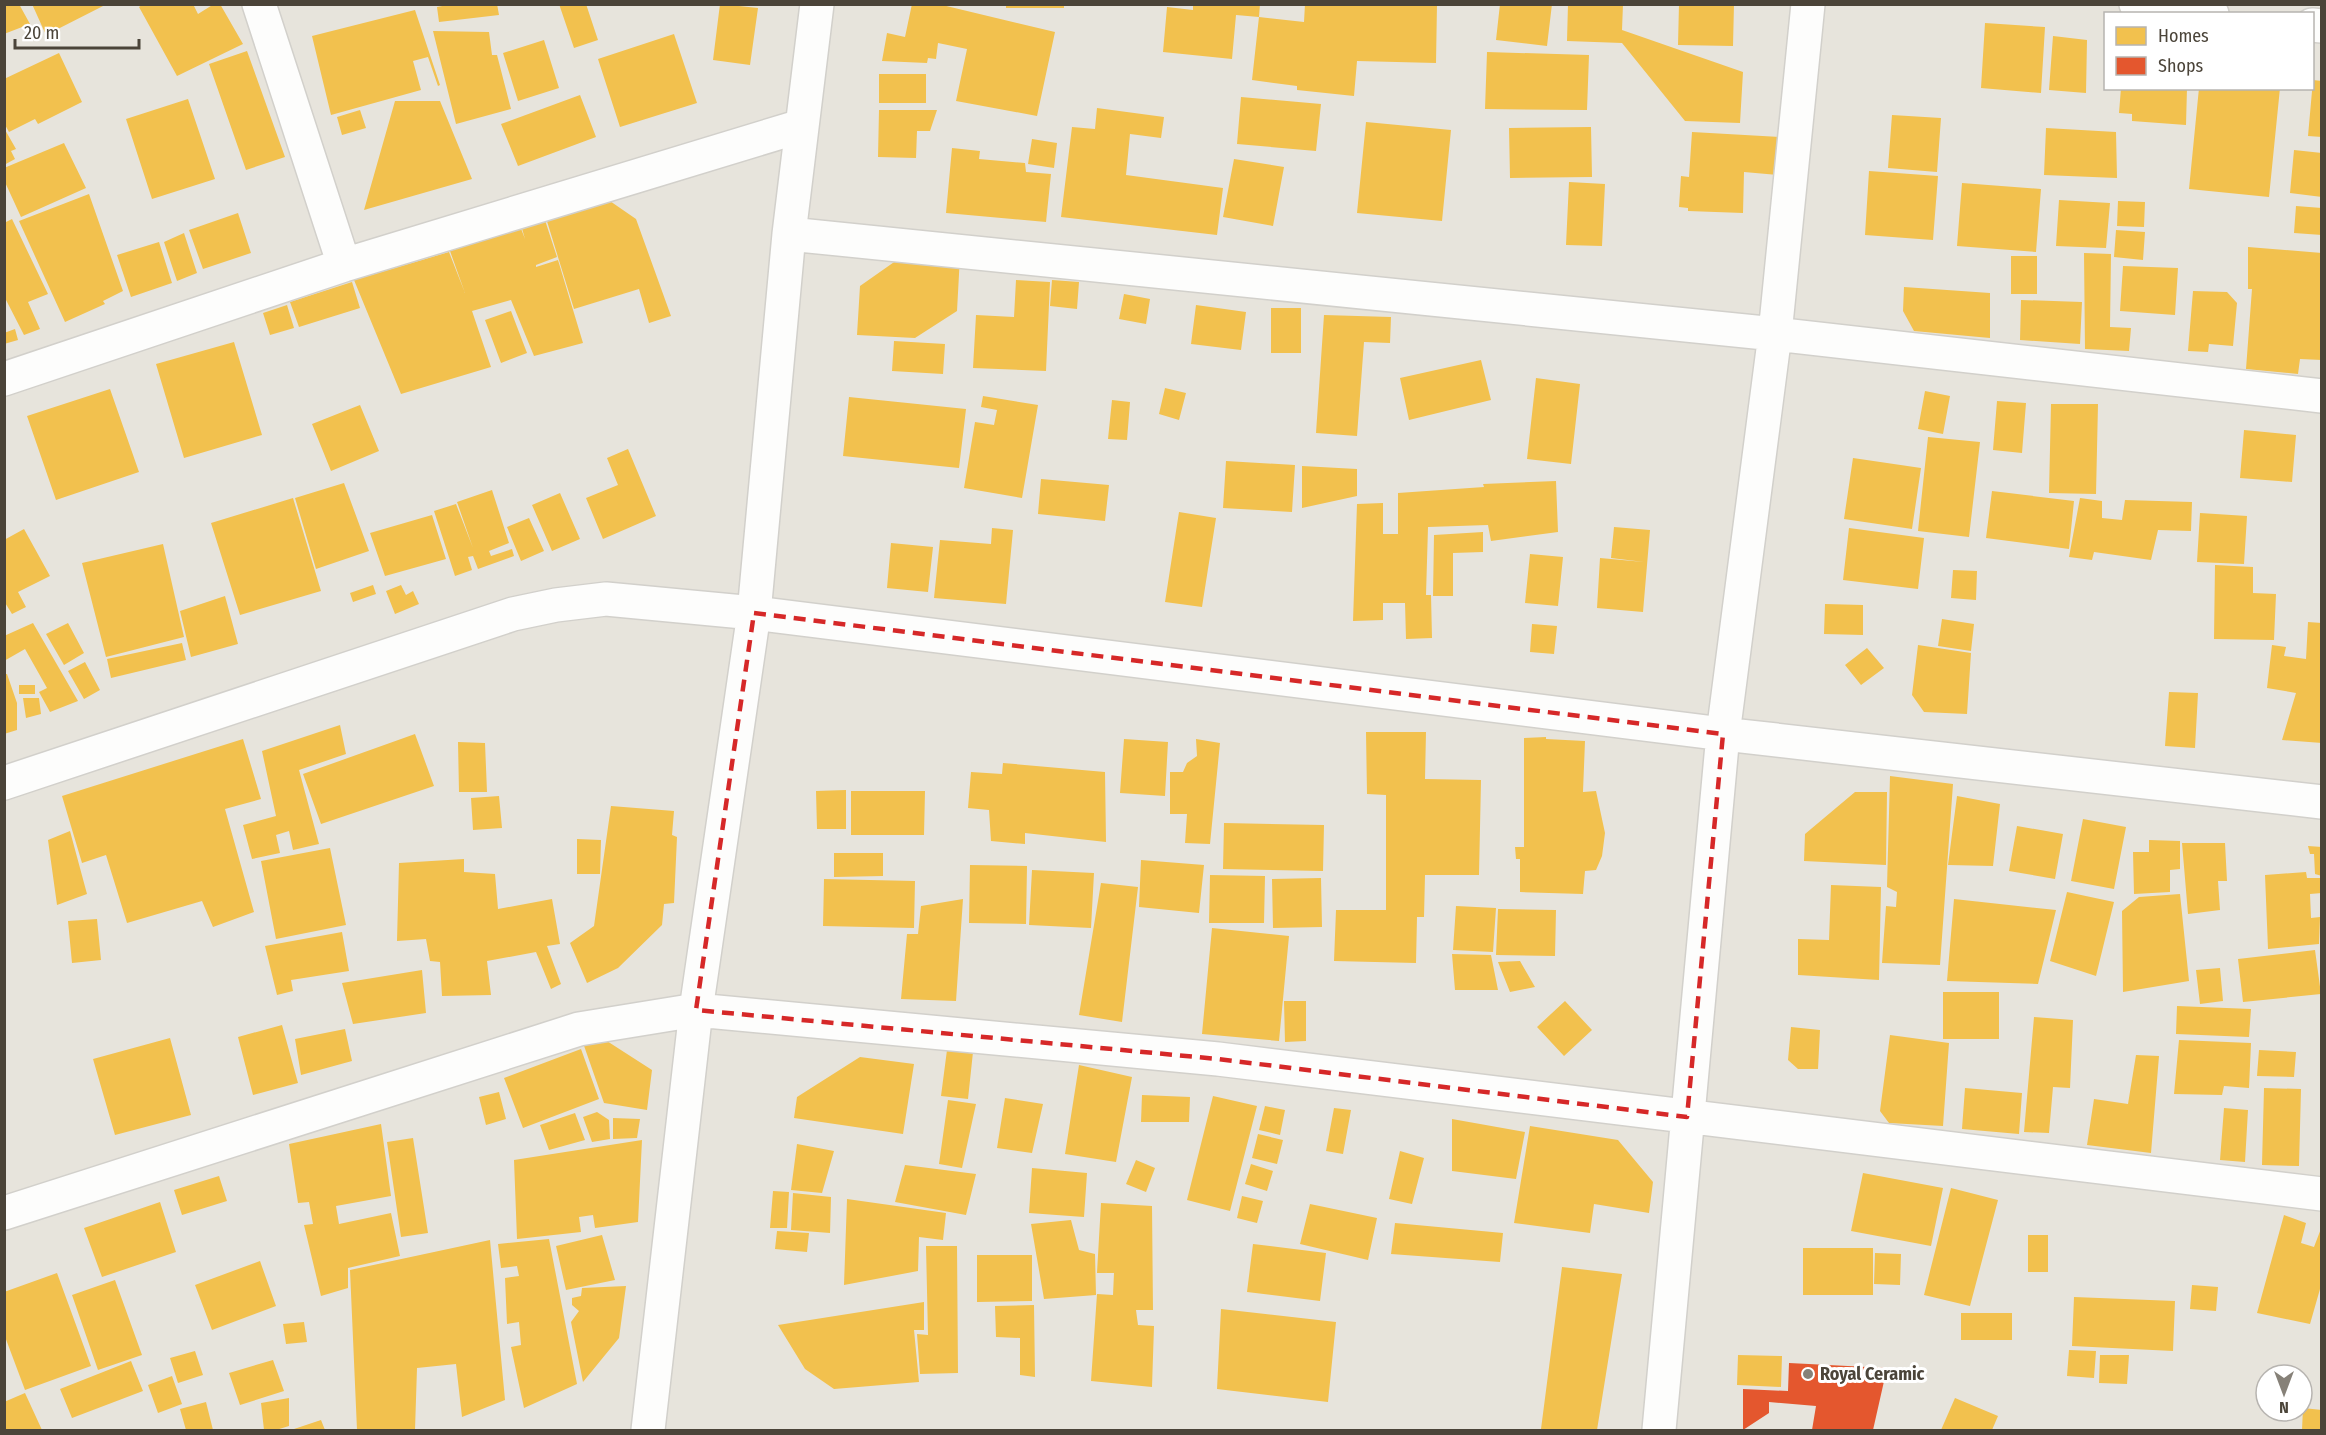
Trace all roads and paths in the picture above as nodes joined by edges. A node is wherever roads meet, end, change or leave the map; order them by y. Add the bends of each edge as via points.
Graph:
1 (259, 4) edge
2 (816, 4) edge
3 (1808, 4) edge
4 (2136, 4) edge
5 (2197, 12) edge
6 (801, 126) junction
7 (789, 234) junction
8 (344, 265) junction
9 (1775, 334) junction
10 (4, 379) edge
11 (2322, 396) edge
12 (754, 613) junction
13 (1723, 734) junction
14 (4, 783) edge
15 (2322, 802) edge
16 (696, 1010) junction
17 (1687, 1117) junction
18 (2322, 1194) edge
19 (4, 1213) edge
20 (650, 1430) edge
21 (1659, 1431) edge

1 - 8 street
2 - 6 street
3 - 9 street
4 - 5 street
6 - 7 street
6 - 8 street
7 - 9 street
7 - 12 street
8 - 10 street
9 - 11 street
9 - 13 street
12 - 13 street
12 - 14 street via 606,599 513,614
12 - 16 street
13 - 15 street
13 - 17 street
16 - 17 street via 1218,1059
16 - 19 street via 579,1029
16 - 20 street
17 - 18 street
17 - 21 street

